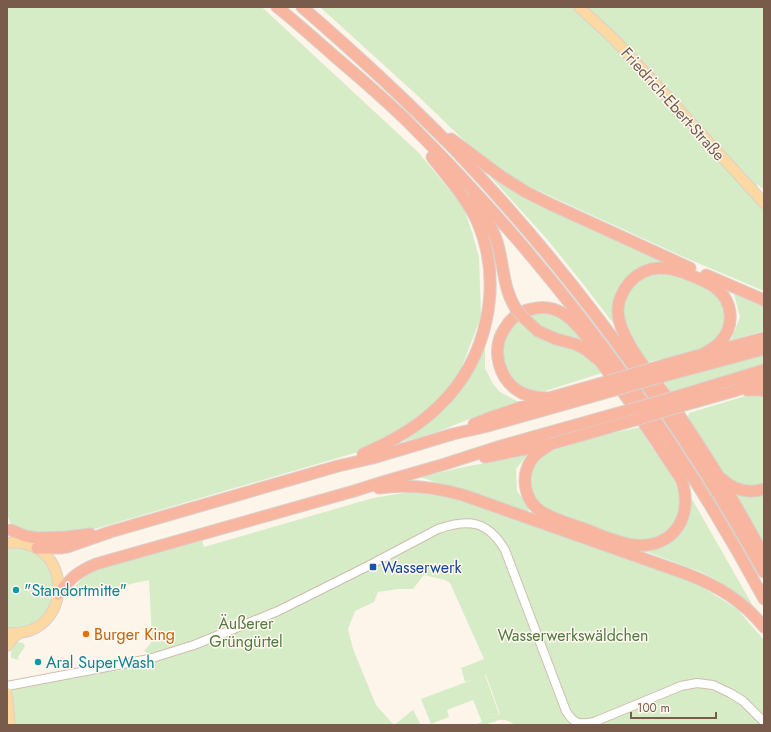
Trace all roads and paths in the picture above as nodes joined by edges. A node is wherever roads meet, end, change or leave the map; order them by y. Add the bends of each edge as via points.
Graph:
1 (277, 7) edge
2 (302, 7) edge
3 (579, 7) edge
4 (356, 75) junction
5 (426, 121) junction
6 (432, 157) junction
7 (764, 203) edge
8 (764, 300) edge
9 (595, 315) junction
10 (764, 338) edge
11 (764, 349) edge
12 (636, 354) junction
13 (703, 354) junction
14 (764, 370) edge
15 (764, 381) edge
16 (612, 385) junction
17 (734, 391) junction
18 (764, 391) edge
19 (549, 398) junction
20 (678, 402) junction
21 (632, 415) junction
22 (453, 434) junction
23 (551, 444) junction
24 (445, 464) junction
25 (338, 466) junction
26 (716, 472) junction
27 (764, 489) edge
28 (354, 491) junction
29 (721, 523) junction
30 (9, 527) edge
31 (110, 532) junction
32 (7, 543) edge
33 (19, 543) junction
34 (37, 548) junction
35 (764, 556) edge
36 (764, 572) edge
37 (58, 594) junction
38 (764, 599) edge
39 (764, 627) edge
40 (7, 633) edge
41 (18, 634) junction
42 (7, 646) edge
43 (7, 686) edge
44 (7, 693) edge
45 (764, 722) edge
46 (10, 725) edge

1 - 4 highway
2 - 5 highway
3 - 7 main road, Friedrich-Ebert-Straße via 632,58
4 - 6 highway via 381,106
4 - 29 highway via 383,98 462,177 551,279 637,394 689,470
5 - 8 highway via 526,192 604,230
5 - 9 highway via 499,199
6 - 23 highway, bridge via 493,230 508,294 516,309 532,326 556,339 585,349 600,361 642,420 681,479 686,493 686,503 680,523 671,534 659,541 634,545 558,520 542,512 528,496 525,475 533,458
6 - 25 highway via 471,208 484,239 490,268 490,288 488,312 480,344 454,389 418,424 399,437
9 - 12 highway
9 - 36 highway via 678,429
10 - 13 highway
11 - 16 highway, bridge via 660,377
12 - 13 highway via 620,324 618,310 621,297 638,275 650,269 663,268 677,270 709,283 728,303 729,329 717,345
12 - 26 highway
13 - 16 highway, bridge via 654,368
14 - 20 highway
15 - 17 highway
16 - 19 highway
16 - 22 highway via 484,428
17 - 18 highway
17 - 20 highway
19 - 22 highway via 489,418
19 - 29 highway via 519,391 506,380 498,361 500,337 506,326 521,313 534,308 555,309 579,328 687,480
20 - 21 highway, bridge
21 - 23 highway
21 - 24 highway via 501,446
22 - 25 highway
23 - 24 highway
24 - 28 highway
25 - 31 highway
26 - 27 highway via 737,489
26 - 35 highway
28 - 37 highway via 96,564 72,578
28 - 39 highway via 416,486 463,495 704,581 745,607
29 - 38 highway
30 - 31 highway via 25,536 37,538
30 - 33 main road
31 - 34 highway via 67,547
32 - 33 main road
33 - 34 main road
34 - 37 main road via 50,560 56,571
37 - 41 main road via 55,607 44,622
40 - 41 main road
41 - 42 main road
43 - 45 street via 149,659 194,645 278,611 438,529 466,523 487,529 494,534 505,550 566,711 574,721 584,724 594,722 681,686 697,683 713,685 730,693
44 - 46 main road

